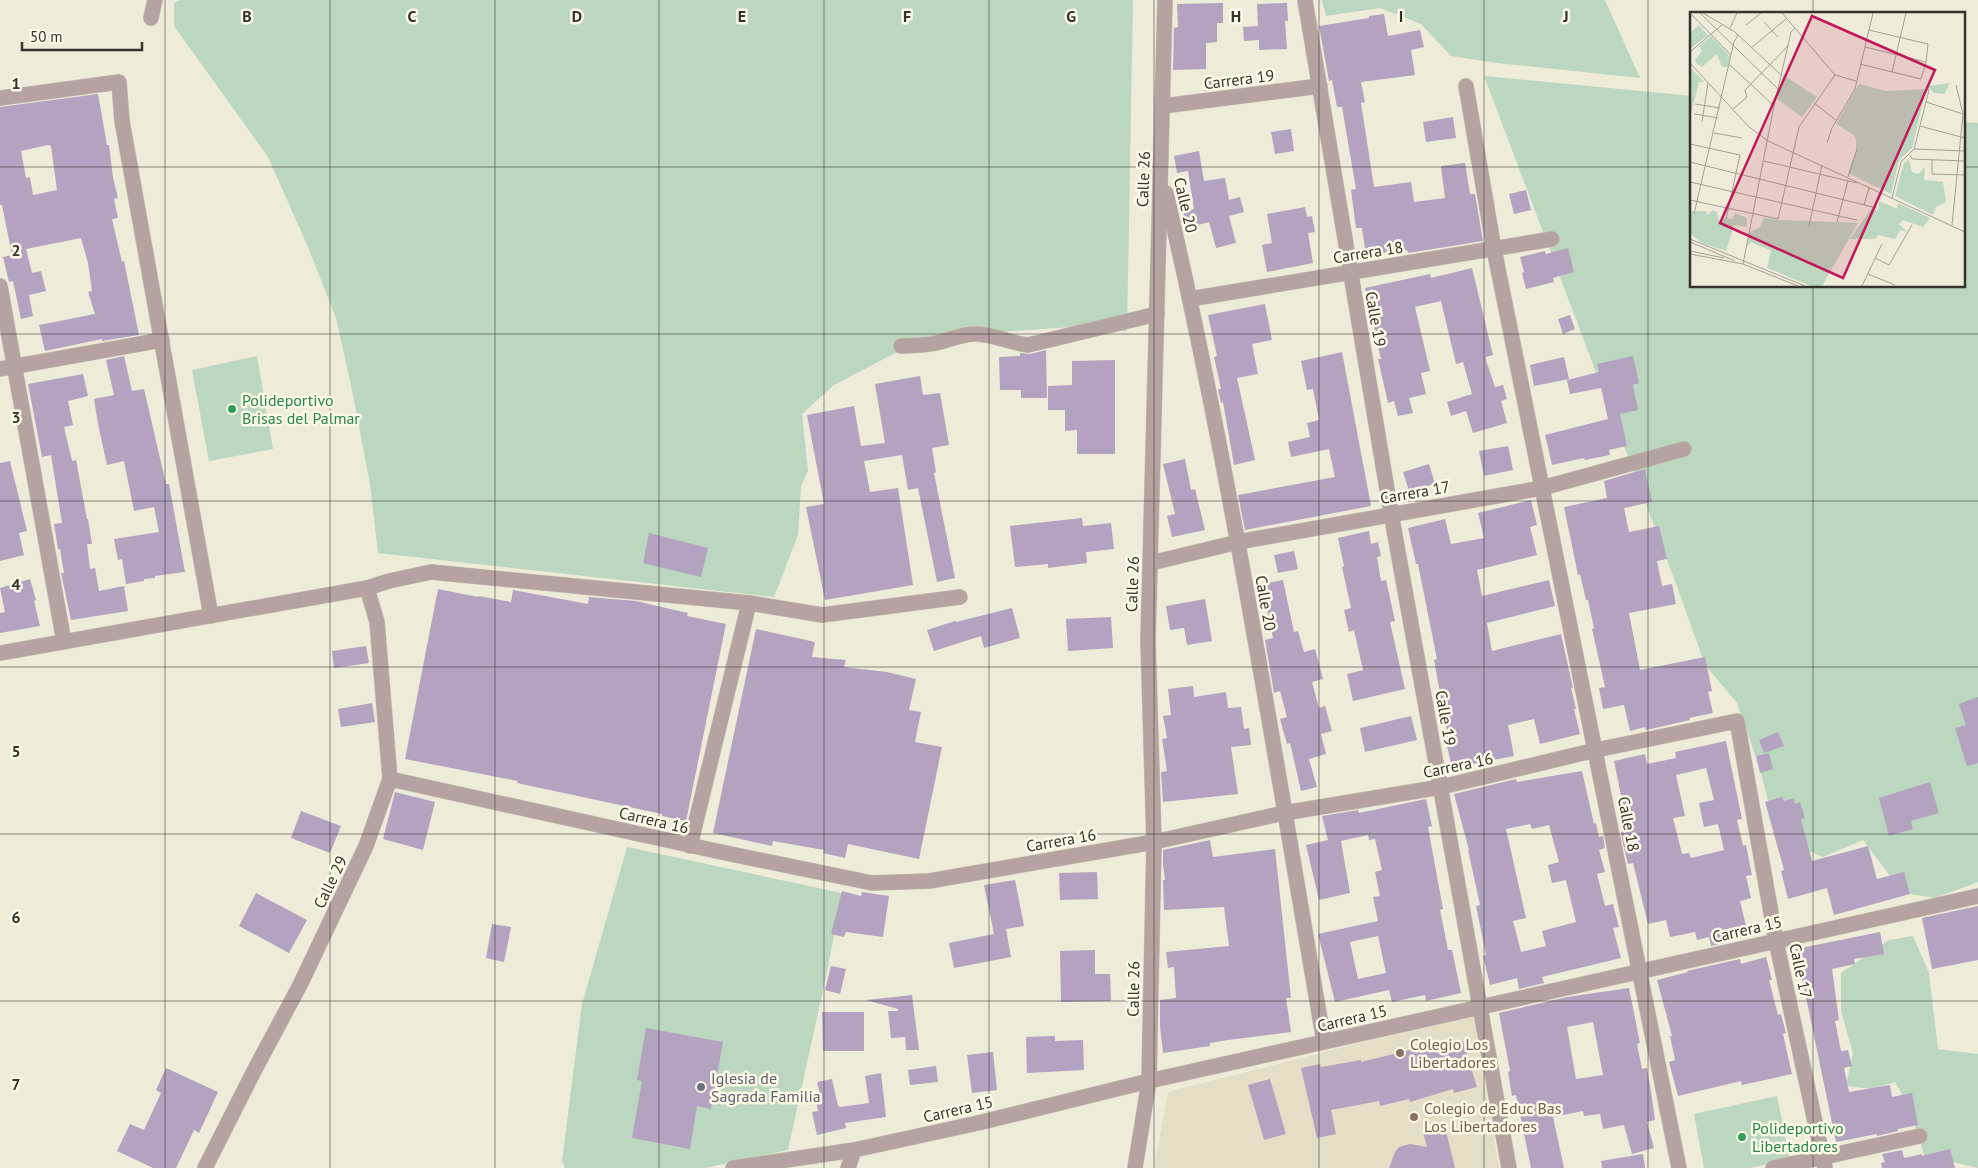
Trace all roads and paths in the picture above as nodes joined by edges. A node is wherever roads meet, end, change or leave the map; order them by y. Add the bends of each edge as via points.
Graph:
1 (155, 0) edge
2 (1165, 0) edge
3 (1306, 0) edge
4 (151, 18) dead end
5 (1320, 86) junction
6 (1466, 86) dead end
7 (0, 98) edge
8 (1163, 106) junction
9 (1161, 172) junction
10 (1552, 239) dead end
11 (1494, 249) junction
12 (1350, 273) junction
13 (0, 286) edge
14 (1190, 299) junction
15 (1157, 314) junction
16 (162, 340) junction
17 (901, 346) dead end
18 (7, 367) edge
19 (1684, 449) dead end
20 (1542, 488) junction
21 (1391, 514) junction
22 (1238, 542) junction
23 (1151, 563) junction
24 (367, 588) junction
25 (960, 597) dead end
26 (749, 603) junction
27 (211, 616) junction
28 (64, 642) junction
29 (0, 653) edge
30 (1737, 722) joint
31 (1596, 750) junction
32 (390, 779) junction
33 (1441, 787) junction
34 (1284, 813) junction
35 (1154, 842) junction
36 (690, 846) junction
37 (1978, 896) edge
38 (1776, 941) junction
39 (1641, 971) junction
40 (1480, 1007) junction
41 (1324, 1042) junction
42 (1149, 1081) junction
43 (1920, 1136) dead end
44 (854, 1150) junction
45 (1824, 1162) edge
46 (206, 1168) edge
47 (733, 1168) edge
48 (848, 1168) edge
49 (1135, 1168) edge
50 (1508, 1168) edge
51 (1679, 1168) edge
52 (1773, 1168) edge

1 - 4 street
2 - 8 street, Calle 26
3 - 5 street, Calle 19
5 - 8 street, Carrera 19
5 - 12 street, Calle 19
6 - 11 street, Calle 18
7 - 16 street via 119,82 122,121
8 - 9 street, Calle 26
9 - 14 street, Calle 20
9 - 15 street, Calle 26
10 - 11 street, Carrera 18
11 - 12 street, Carrera 18
11 - 20 street, Calle 18
12 - 14 street, Carrera 18
12 - 21 street, Calle 19
13 - 18 street
14 - 22 street, Calle 20
15 - 17 street via 1028,345 974,334 939,343
15 - 23 street, Calle 26
16 - 18 street
16 - 27 street
18 - 28 street
19 - 20 street, Carrera 17
20 - 21 street, Carrera 17
20 - 31 street, Calle 18
21 - 22 street, Carrera 17
21 - 33 street, Calle 19
22 - 23 street, Carrera 17
22 - 34 street, Calle 20
23 - 35 street, Calle 26 via 1148,640
24 - 26 street via 431,572
24 - 27 street
24 - 32 street, Calle 29 via 377,622
25 - 26 street via 822,614
26 - 36 street
27 - 28 street
28 - 29 street
30 - 31 street, Carrera 16
30 - 38 street, Calle 17
31 - 33 street, Carrera 16
31 - 39 street, Calle 18
32 - 36 street, Carrera 16
32 - 46 street, Calle 29 via 362,854 300,985
33 - 34 street, Carrera 16
33 - 40 street, Calle 19
34 - 35 street, Carrera 16
34 - 41 street, Calle 20
35 - 36 street, Carrera 16 via 929,882 872,883
35 - 42 street, Calle 26
37 - 38 street, Carrera 15
38 - 39 street, Carrera 15
38 - 45 street, Calle 17
39 - 40 street, Carrera 15
39 - 51 street, Calle 18
40 - 41 street, Carrera 15
40 - 50 street, Calle 19
41 - 42 street, Carrera 15
42 - 44 street, Carrera 15 via 978,1124
42 - 49 street, Calle 26
43 - 45 street
44 - 47 street, Carrera 15
44 - 48 street
45 - 52 street

